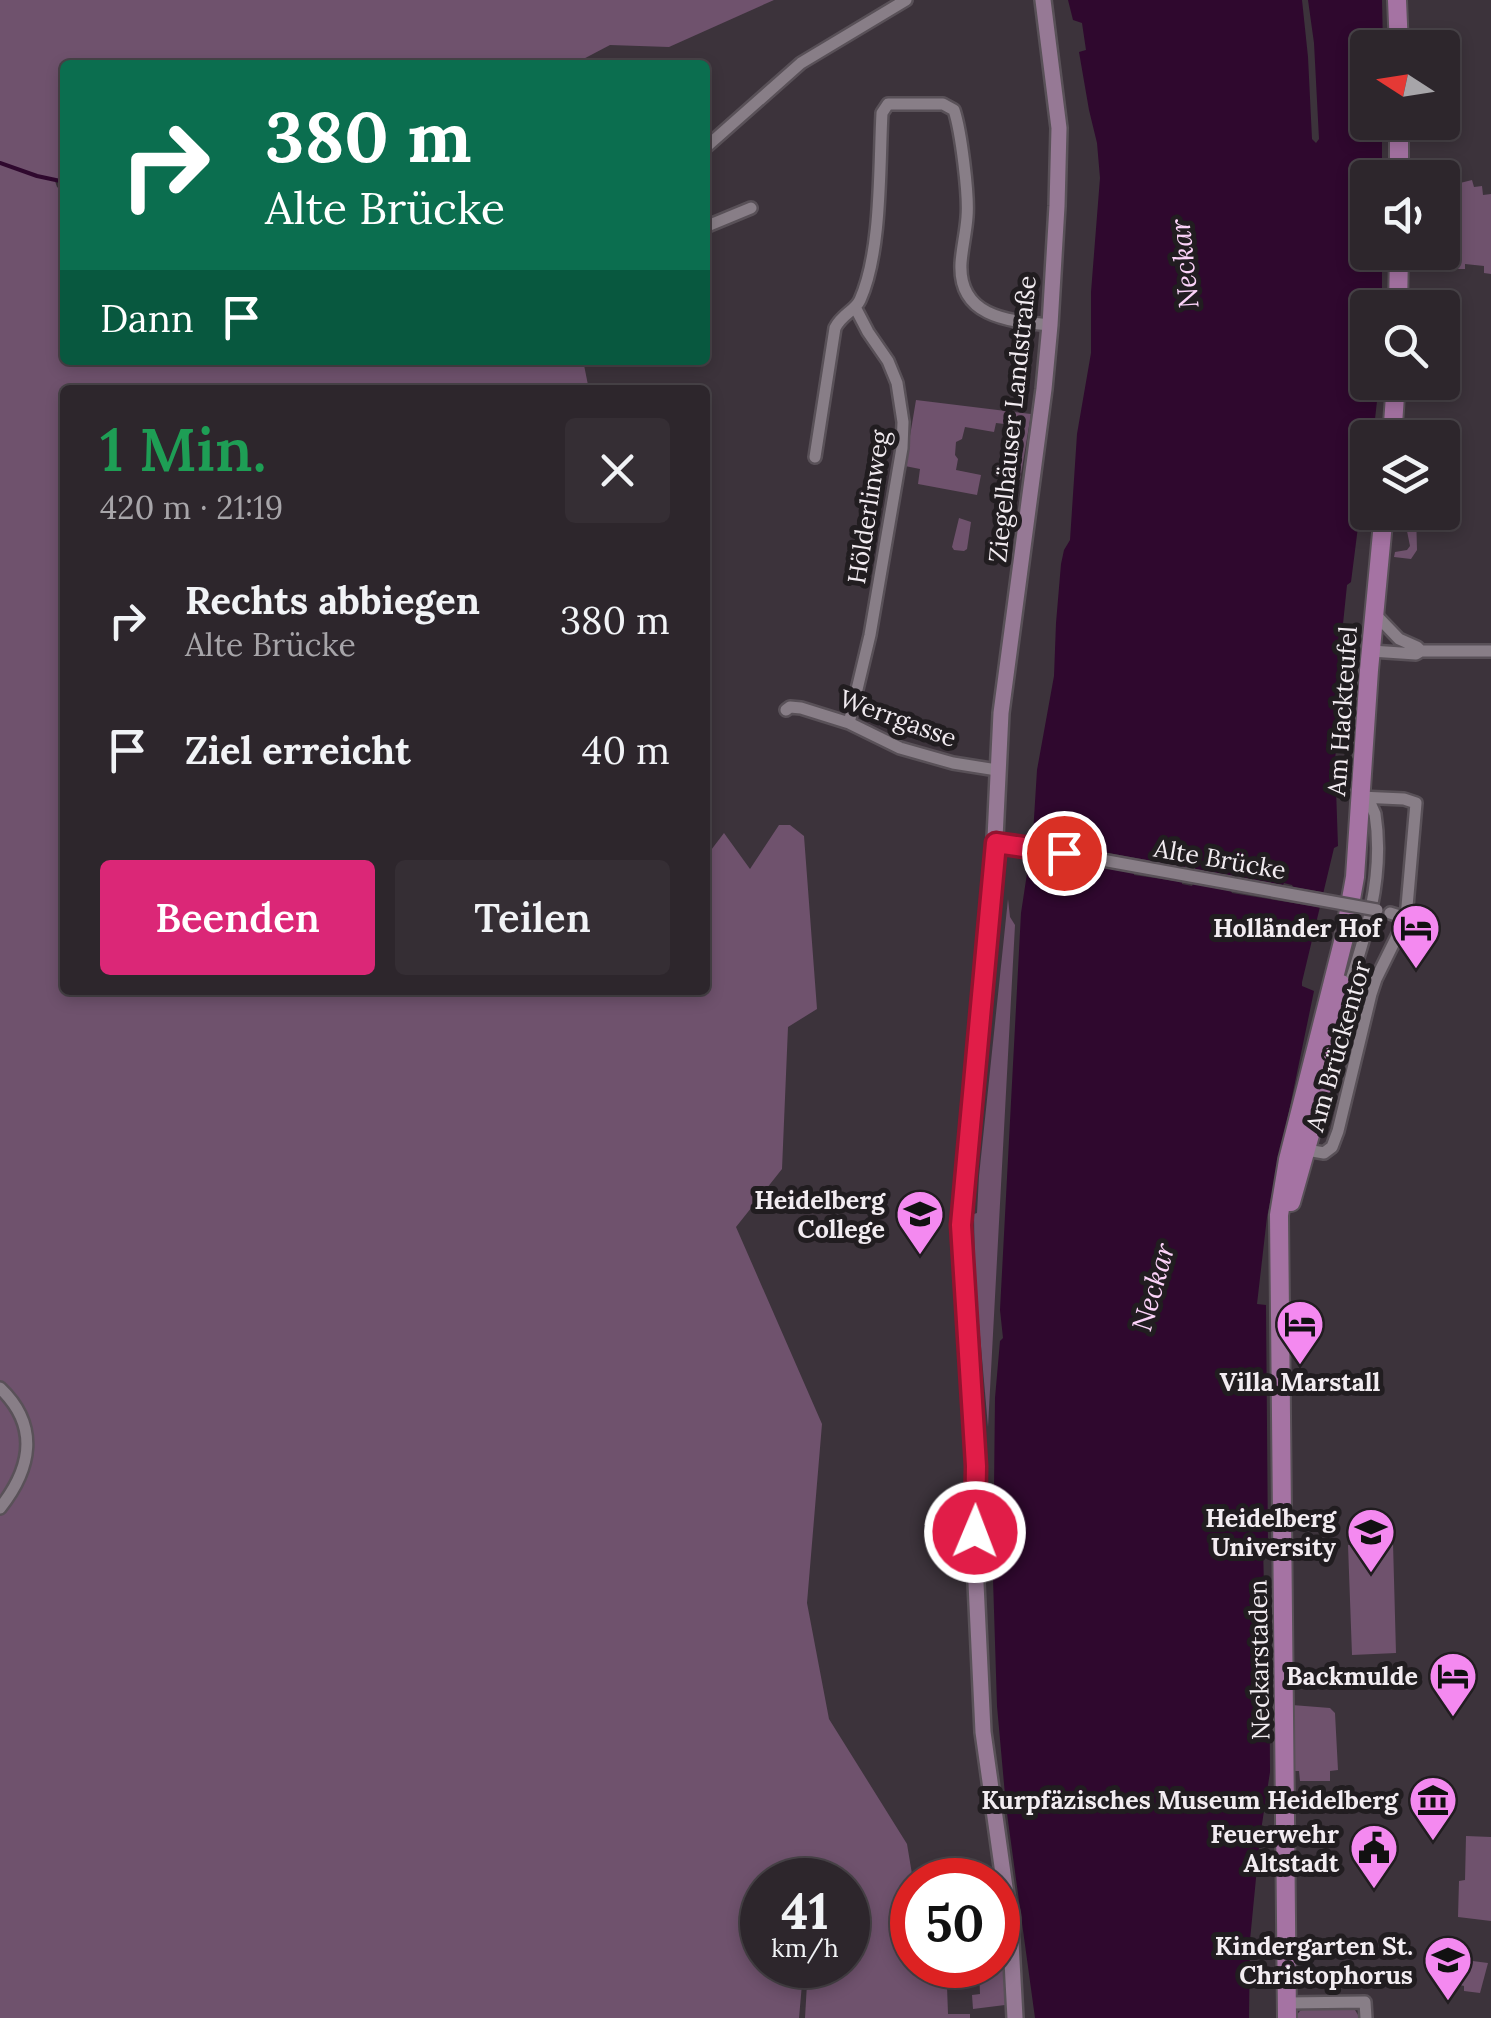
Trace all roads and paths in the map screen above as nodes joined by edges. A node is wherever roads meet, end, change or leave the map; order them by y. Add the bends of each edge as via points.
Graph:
1 (906, 0) edge
2 (1043, 0) edge
3 (710, 144) edge
4 (751, 208) dead end
5 (710, 225) edge
6 (855, 308) junction
7 (1050, 325) junction
8 (815, 457) dead end
9 (1382, 530) edge
10 (1374, 613) junction
11 (1371, 651) junction
12 (1421, 651) junction
13 (1491, 651) edge
14 (786, 710) dead end
15 (850, 723) junction
16 (997, 770) junction
17 (1360, 797) junction
18 (1002, 843) junction
19 (1348, 912) joint
20 (1406, 918) junction
21 (1344, 938) junction
22 (1339, 1004) junction
23 (1299, 1149) junction
24 (0, 1388) edge
25 (0, 1508) edge
26 (1287, 2010) edge
27 (1015, 2018) edge
28 (1366, 2018) edge

1 - 3 street via 801,62
2 - 7 main road, Ziegelhäuser Landstraße via 1059,128
4 - 5 street
6 - 7 street via 873,248 883,109 943,104 956,114 968,204 961,267 970,297 1005,320
6 - 8 street via 833,334
6 - 15 street, Hölderlinweg via 892,370 904,422
7 - 16 main road, Ziegelhäuser Landstraße
9 - 10 main road, Am Hackteufel
10 - 11 main road, Am Hackteufel
10 - 12 street
11 - 12 street
11 - 17 main road, Am Hackteufel
12 - 13 street
14 - 15 street, Werrgasse via 795,706
15 - 16 street, Werrgasse via 900,748
16 - 18 main road, Ziegelhäuser Landstraße
17 - 19 main road, Am Hackteufel
17 - 20 street, Am Brückentor via 1416,802
17 - 22 street via 1375,814 1377,873 1368,922
18 - 20 street, Alte Brücke, bridge
18 - 27 main road, Ziegelhäuser Landstraße via 961,1225 983,1732 1010,1923
19 - 21 main road, Neckarstaden
20 - 23 street, Am Brückentor via 1376,979 1334,1142 1324,1153
21 - 22 main road, Neckarstaden
21 - 23 main road, Neckarstaden
22 - 23 main road, Neckarstaden via 1330,1064
23 - 26 main road, Neckarstaden via 1281,1241
24 - 25 street via 20,1416 27,1445 20,1477
26 - 28 street via 1365,2002

